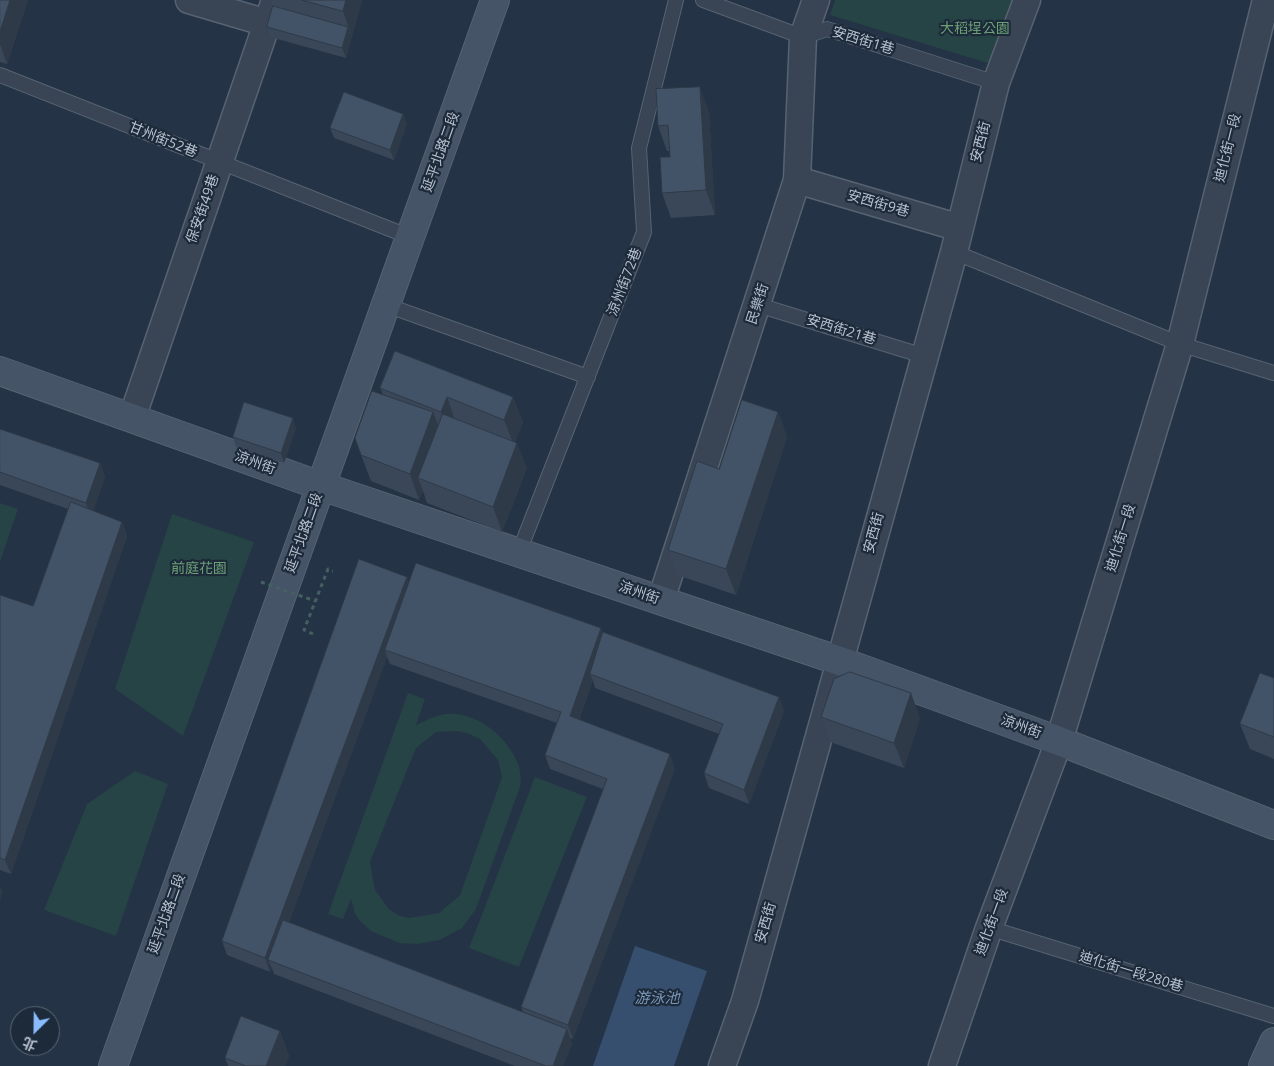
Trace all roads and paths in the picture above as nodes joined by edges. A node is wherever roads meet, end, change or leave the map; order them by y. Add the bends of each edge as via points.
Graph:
1 (189, 0) edge
2 (496, 0) edge
3 (676, 0) edge
4 (703, 0) edge
5 (816, 0) edge
6 (1027, 0) edge
7 (1266, 0) edge
8 (221, 4) edge
9 (271, 12) edge
10 (803, 37) junction
11 (0, 75) edge
12 (996, 83) junction
13 (219, 163) junction
14 (797, 180) junction
15 (410, 237) junction
16 (957, 240) junction
17 (386, 305) junction
18 (758, 305) junction
19 (1180, 344) junction
20 (924, 356) junction
21 (0, 371) edge
22 (1274, 373) edge
23 (588, 377) junction
24 (132, 418) junction
25 (321, 486) junction
26 (520, 552) junction
27 (333, 571) dead end
28 (261, 582) dead end
29 (661, 600) junction
30 (314, 601) junction
31 (313, 634) dead end
32 (840, 661) junction
33 (1059, 741) junction
34 (1274, 825) edge
35 (989, 928) junction
36 (1274, 1016) edge
37 (1274, 1042) edge
38 (113, 1066) edge
39 (722, 1066) edge
40 (942, 1066) edge
41 (1262, 1066) edge

1 - 8 street
2 - 15 street, 延平北路二段
3 - 23 lane, 涼州街72巷 via 639,148 644,232
4 - 10 lane
5 - 10 street, 民樂街
6 - 12 street, 安西街
7 - 19 street, 迪化街一段
8 - 9 street
9 - 13 street, 保安街49巷
10 - 12 lane, 安西街1巷 via 827,29
10 - 14 street, 民樂街
11 - 13 lane, 甘州街52巷
12 - 16 street, 安西街
13 - 15 lane, 甘州街52巷
13 - 24 street, 保安街49巷
14 - 16 street, 安西街9巷
14 - 18 street, 民樂街
15 - 17 street, 延平北路二段
16 - 19 lane
16 - 20 street, 安西街
17 - 23 lane
17 - 25 street, 延平北路二段
18 - 20 lane, 安西街21巷
18 - 29 street, 民樂街
19 - 22 lane
19 - 33 street, 迪化街一段
20 - 32 street, 安西街
21 - 24 street, 涼州街
23 - 26 lane, 涼州街72巷
24 - 25 street, 涼州街
25 - 26 street, 涼州街
25 - 38 street, 延平北路二段
26 - 29 street, 涼州街
27 - 30 path via 328,569
28 - 30 path, bridge
29 - 32 street, 涼州街
30 - 31 path via 304,630
32 - 33 street, 涼州街
32 - 39 street, 安西街 via 745,1001
33 - 34 street, 涼州街
33 - 35 street, 迪化街一段
35 - 36 lane, 迪化街一段280巷
35 - 40 street, 迪化街一段
37 - 41 street

